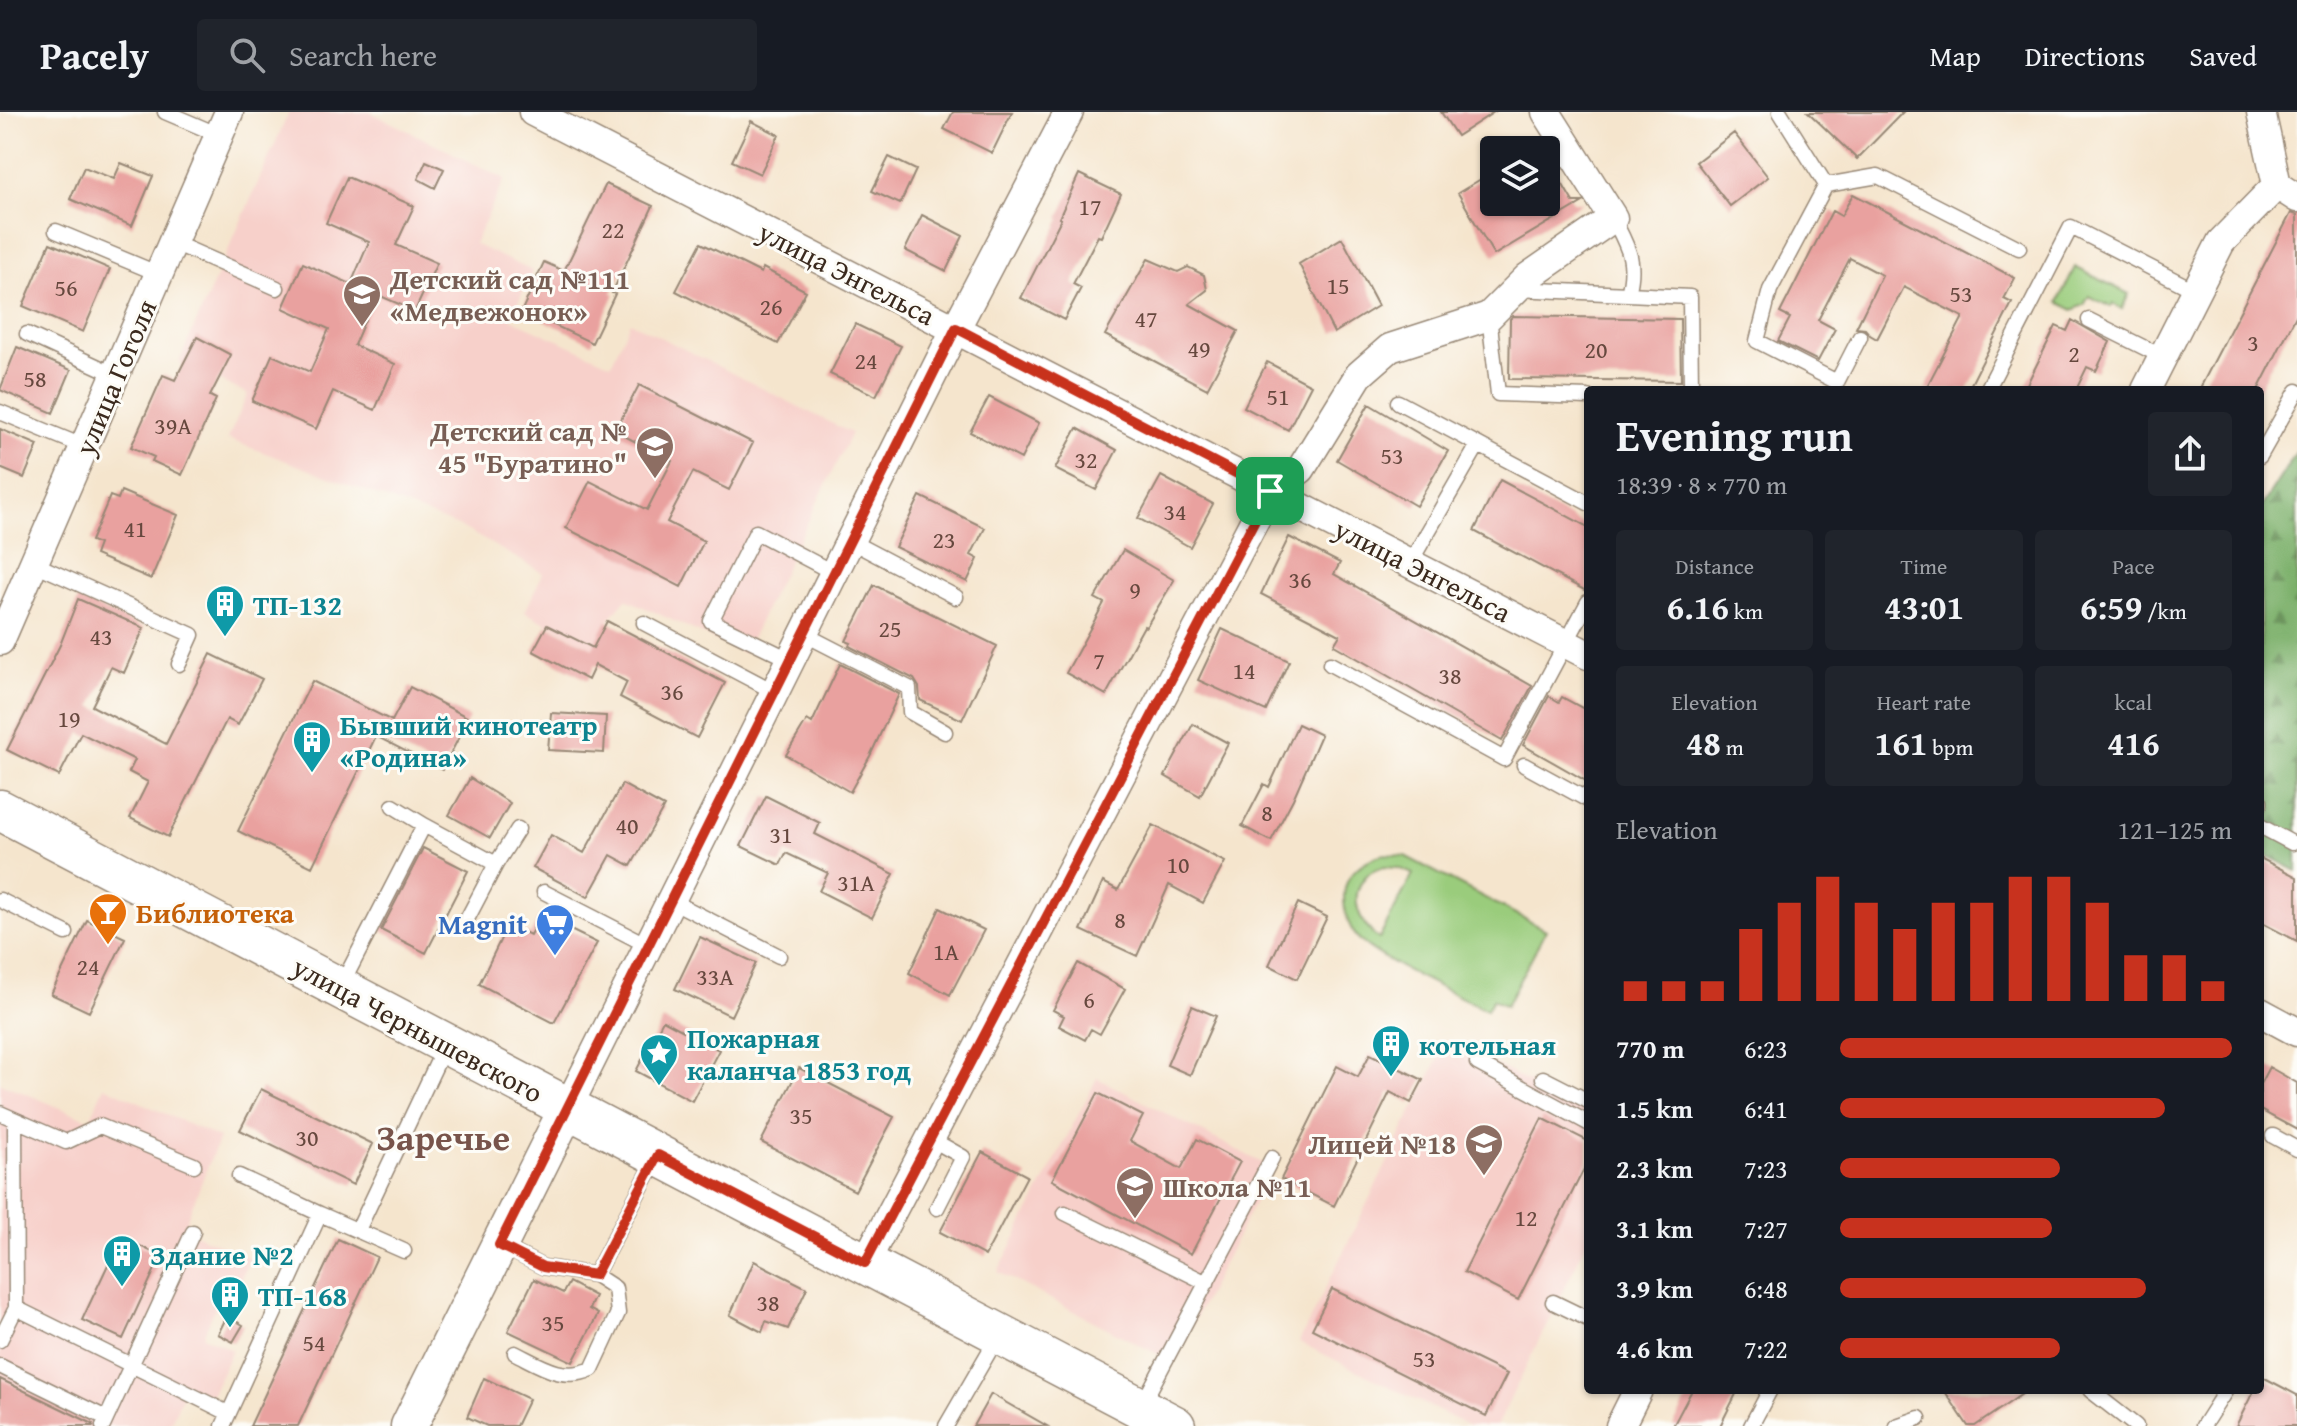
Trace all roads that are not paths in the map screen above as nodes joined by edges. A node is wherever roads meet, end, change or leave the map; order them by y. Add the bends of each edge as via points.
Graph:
1 (165, 112) edge
2 (533, 112) edge
3 (1069, 112) edge
4 (1546, 112) edge
5 (1780, 112) edge
6 (2261, 112) edge
7 (224, 123) edge
8 (1826, 185) junction
9 (2287, 192) edge
10 (1613, 218) junction
11 (56, 231) dead end
12 (172, 242) junction
13 (2019, 248) dead end
14 (159, 274) junction
15 (277, 288) dead end
16 (1515, 289) junction
17 (2196, 291) junction
18 (1628, 294) junction
19 (1489, 316) junction
20 (2089, 320) dead end
21 (956, 328) junction
22 (27, 334) dead end
23 (1860, 337) dead end
24 (2163, 357) junction
25 (116, 375) junction
26 (1691, 386) edge
27 (1989, 386) edge
28 (2148, 386) edge
29 (2297, 391) edge
30 (1584, 397) edge
31 (1398, 402) dead end
32 (0, 412) edge
33 (1478, 445) junction
34 (85, 447) junction
35 (2264, 449) edge
36 (1270, 491) junction
37 (1584, 501) edge
38 (850, 541) junction
39 (1410, 563) junction
40 (35, 564) junction
41 (834, 573) junction
42 (956, 597) dead end
43 (1584, 618) edge
44 (644, 623) dead end
45 (804, 634) junction
46 (0, 641) edge
47 (1576, 649) edge
48 (791, 660) junction
49 (179, 664) dead end
50 (1330, 664) dead end
51 (775, 692) junction
52 (945, 732) dead end
53 (1524, 765) dead end
54 (1584, 798) edge
55 (393, 806) dead end
56 (0, 810) edge
57 (424, 825) junction
58 (2264, 828) edge
59 (518, 829) dead end
60 (2292, 843) dead end
61 (496, 864) junction
62 (544, 892) dead end
63 (0, 900) edge
64 (672, 901) junction
65 (465, 923) dead end
66 (66, 933) dead end
67 (649, 946) junction
68 (779, 956) dead end
69 (340, 988) junction
70 (2264, 1021) edge
71 (2297, 1032) edge
72 (446, 1043) junction
73 (1477, 1063) dead end
74 (1543, 1078) dead end
75 (1584, 1099) edge
76 (568, 1107) junction
77 (0, 1113) edge
78 (15, 1121) junction
79 (1584, 1121) edge
80 (2273, 1136) dead end
81 (931, 1139) junction
82 (2297, 1149) edge
83 (658, 1155) junction
84 (1272, 1158) dead end
85 (194, 1165) dead end
86 (239, 1176) dead end
87 (937, 1208) dead end
88 (1065, 1213) dead end
89 (320, 1214) junction
90 (358, 1230) junction
91 (193, 1232) dead end
92 (499, 1245) junction
93 (404, 1251) dead end
94 (865, 1263) junction
95 (595, 1275) junction
96 (1207, 1283) junction
97 (1553, 1302) dead end
98 (16, 1308) junction
99 (1584, 1317) edge
100 (999, 1334) junction
101 (0, 1340) edge
102 (515, 1353) dead end
103 (133, 1364) junction
104 (0, 1366) edge
105 (1636, 1394) edge
106 (1768, 1394) edge
107 (2095, 1394) edge
108 (2223, 1394) edge
109 (1141, 1408) junction
110 (1919, 1418) dead end
111 (226, 1420) edge
112 (104, 1422) edge
113 (409, 1426) edge
114 (946, 1426) edge
115 (1175, 1426) edge
116 (1620, 1426) edge
117 (1751, 1426) edge
118 (1896, 1426) edge
119 (2136, 1426) edge
120 (2203, 1426) edge

1 - 7 lane
2 - 21 street, улица Энгельса
3 - 21 street
4 - 10 street
5 - 8 lane
6 - 9 street
7 - 12 street, улица Гоголя
8 - 13 lane via 1878,176
8 - 23 lane via 1770,290 1757,341 1837,382
9 - 17 street via 2221,242
10 - 16 street
10 - 18 lane via 1630,251 1634,274
11 - 14 lane
12 - 14 street, улица Гоголя
12 - 15 lane
14 - 25 street, улица Гоголя
16 - 18 lane
16 - 19 street
17 - 24 street
17 - 27 lane via 2071,227
18 - 26 lane via 1690,297
19 - 30 lane via 1498,394
19 - 36 street via 1390,348 1359,375 1301,469
20 - 24 lane
21 - 36 street, улица Энгельса
21 - 38 street
22 - 25 lane
24 - 28 street
25 - 34 street, улица Гоголя
29 - 35 lane
31 - 33 lane
32 - 34 lane
33 - 37 lane
33 - 39 lane
34 - 40 street, улица Гоголя
36 - 39 street, улица Энгельса
36 - 81 street
38 - 41 street
38 - 42 lane
39 - 47 street, улица Энгельса
40 - 46 street, улица Гоголя
40 - 49 lane via 192,635
41 - 45 street
41 - 48 lane via 756,532 711,621
43 - 47 lane
44 - 51 lane
45 - 48 street
45 - 52 lane via 909,688 910,712
47 - 50 lane via 1504,759
48 - 51 street
51 - 64 street
53 - 54 lane
55 - 57 lane
56 - 69 main road, улица Чернышевского
57 - 61 lane
57 - 69 lane
58 - 60 lane
59 - 61 lane
61 - 65 lane
62 - 67 lane
63 - 66 lane
64 - 67 street
64 - 68 lane
67 - 76 street
69 - 72 main road, улица Чернышевского
70 - 71 street
72 - 76 main road, улица Чернышевского
72 - 90 lane
73 - 79 lane
74 - 75 lane
76 - 83 main road, улица Чернышевского
76 - 92 street
77 - 78 lane
78 - 85 lane via 66,1142 100,1126
78 - 98 lane
80 - 82 lane
81 - 87 lane via 963,1157
81 - 94 street
83 - 94 main road, улица Чернышевского
83 - 95 lane
84 - 96 lane
86 - 89 lane
88 - 96 lane
89 - 90 lane
89 - 111 lane
90 - 93 lane
91 - 103 lane
92 - 95 lane via 543,1267
92 - 113 street
94 - 100 main road, улица Чернышевского
95 - 102 lane via 615,1288 618,1313 592,1369 560,1375
96 - 109 lane
97 - 99 lane
98 - 101 lane
98 - 103 lane
100 - 109 main road, улица Чернышевского
100 - 114 lane
103 - 111 lane
103 - 112 lane
104 - 112 lane
105 - 116 street
106 - 117 lane
107 - 119 lane
108 - 120 lane
109 - 115 main road, улица Чернышевского
110 - 118 lane

